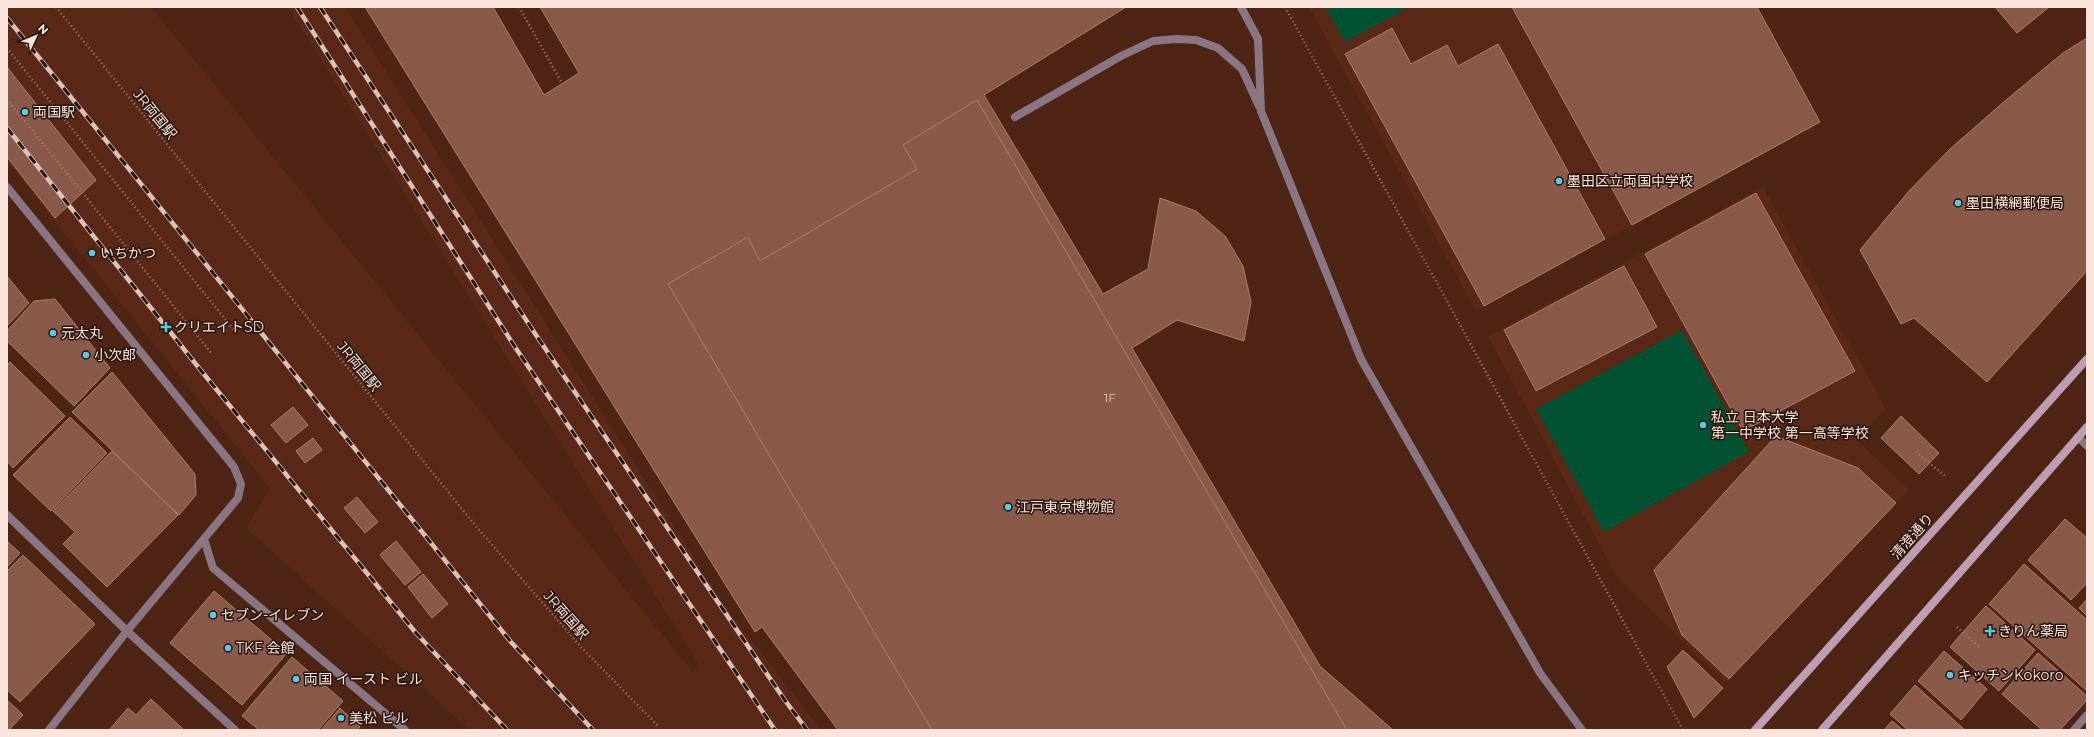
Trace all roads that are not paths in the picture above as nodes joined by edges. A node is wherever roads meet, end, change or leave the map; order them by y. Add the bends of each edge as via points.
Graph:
1 (1241, 7) edge
2 (1261, 111) junction
3 (1015, 117) dead end
4 (7, 187) edge
5 (2087, 359) edge
6 (2087, 427) edge
7 (2078, 437) junction
8 (2087, 446) edge
9 (7, 515) edge
10 (204, 539) junction
11 (127, 631) junction
12 (2087, 715) edge
13 (49, 730) edge
14 (236, 730) edge
15 (405, 730) edge
16 (1582, 730) edge
17 (1755, 730) edge
18 (1822, 730) edge
19 (2074, 730) edge

1 - 2 street via 1258,38
2 - 3 street via 1242,69 1218,48 1196,40 1176,39 1153,41 1140,47
2 - 16 street via 1361,359 1540,673
4 - 10 street via 234,467 241,484 238,498
5 - 17 main road, 清澄通り
6 - 7 main road
7 - 8 street
7 - 18 main road
9 - 11 street
10 - 11 street
10 - 15 street via 213,568
11 - 13 street
11 - 14 street
12 - 19 street

